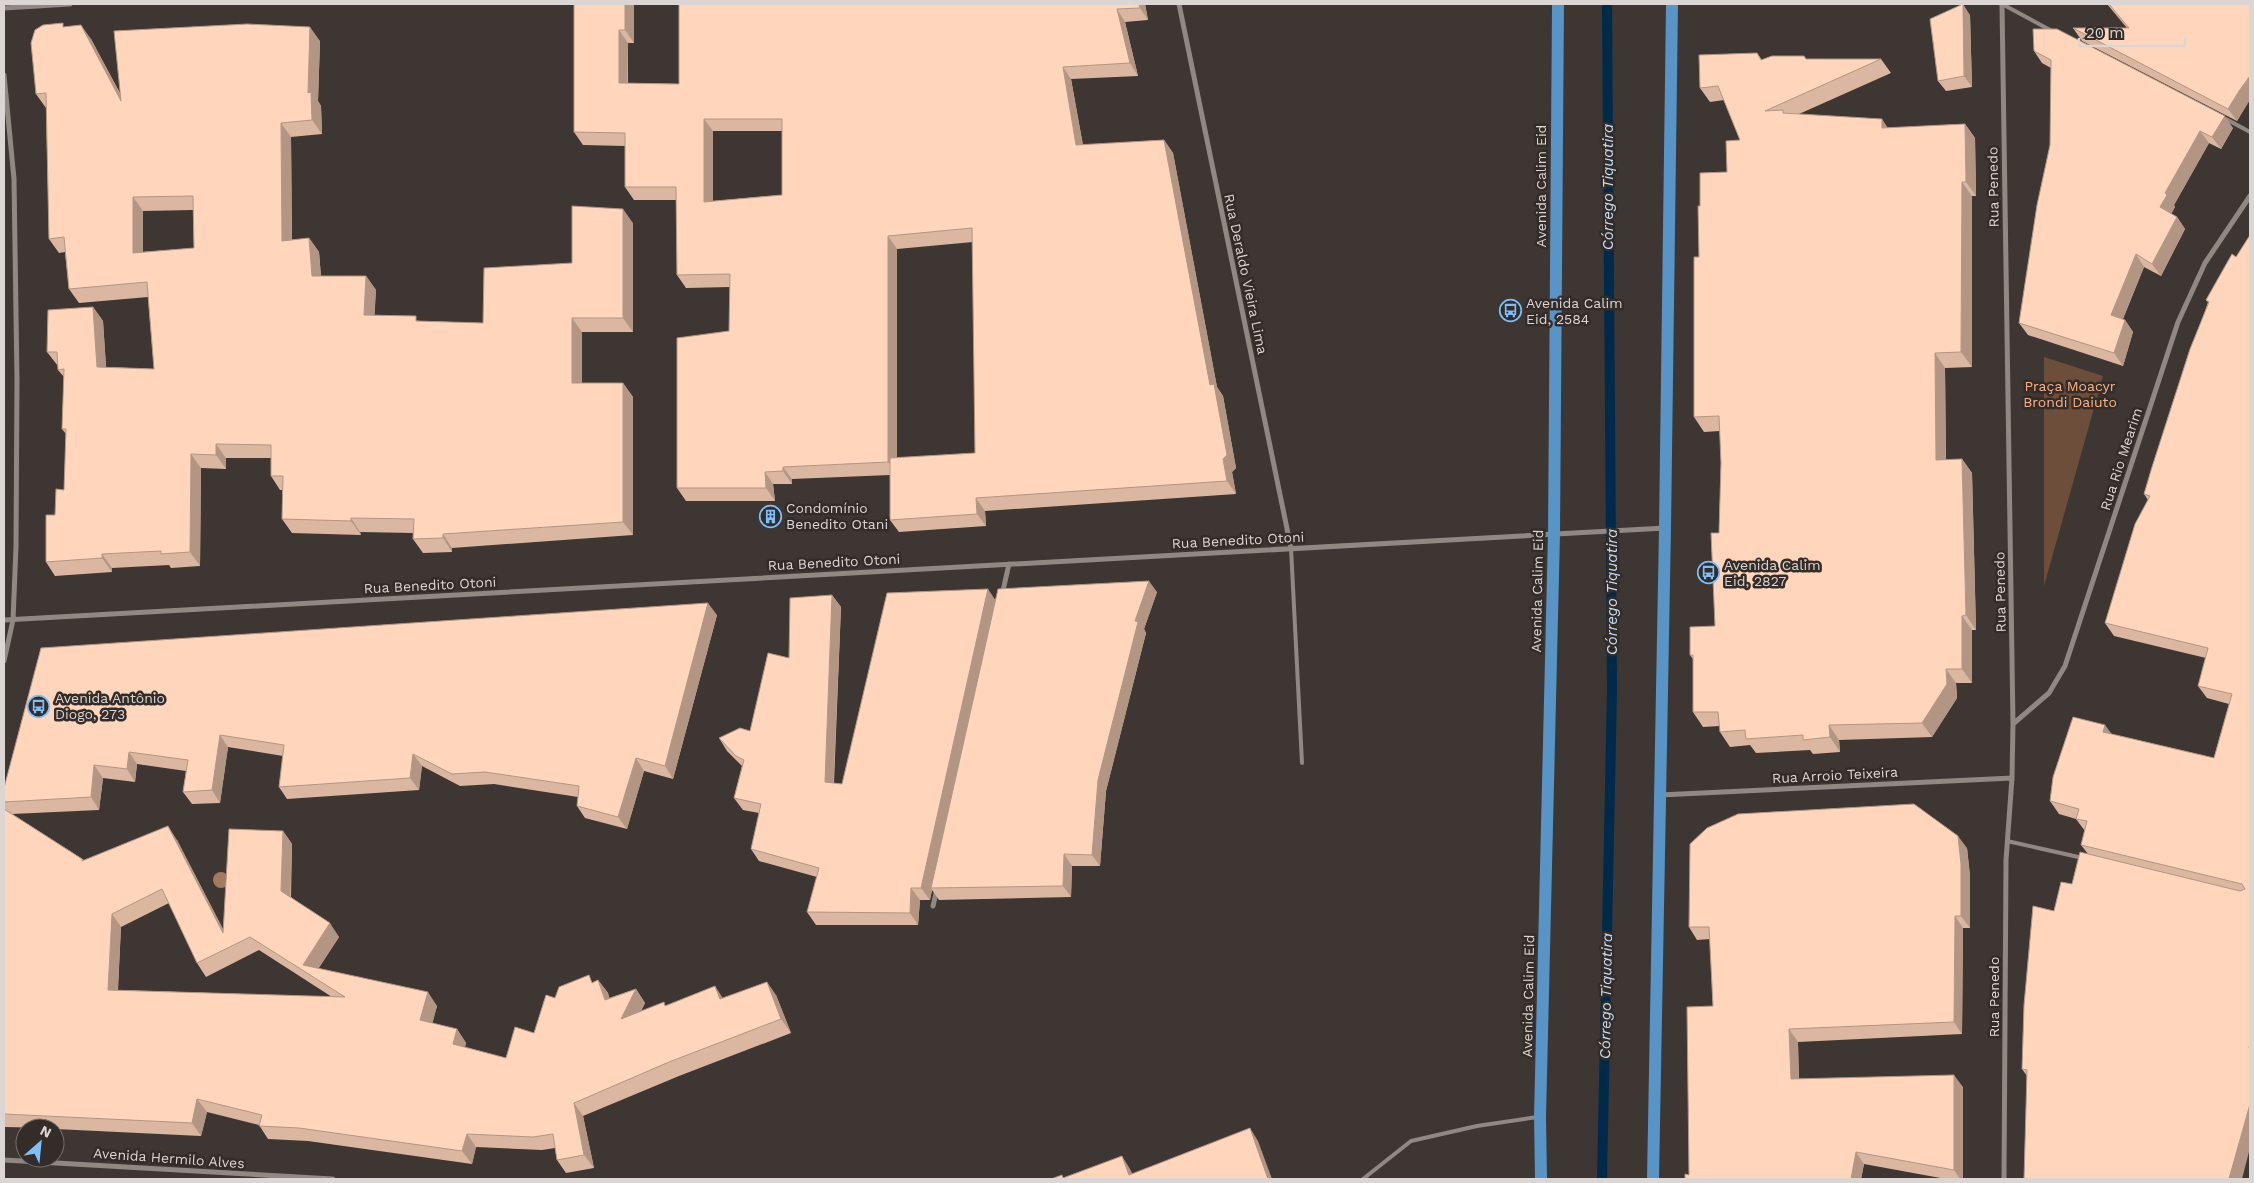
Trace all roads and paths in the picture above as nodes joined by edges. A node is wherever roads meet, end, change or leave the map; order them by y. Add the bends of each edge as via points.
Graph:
1 (70, 4) edge
2 (1179, 4) edge
3 (1558, 4) edge
4 (1672, 4) edge
5 (2002, 4) edge
6 (4, 8) edge
7 (2055, 32) edge
8 (4, 75) edge
9 (2224, 118) edge
10 (2250, 132) edge
11 (2250, 196) edge
12 (1666, 528) junction
13 (1554, 534) junction
14 (1291, 548) junction
15 (1009, 564) junction
16 (1000, 602) edge
17 (4, 620) edge
18 (13, 620) junction
19 (4, 661) edge
20 (2013, 724) junction
21 (1302, 763) dead end
22 (2012, 778) junction
23 (1659, 795) junction
24 (2007, 841) junction
25 (2090, 860) edge
26 (938, 887) edge
27 (933, 906) dead end
28 (1540, 1117) junction
29 (4, 1160) edge
30 (333, 1179) edge
31 (1363, 1179) edge
32 (1541, 1179) edge
33 (1653, 1179) edge
34 (2004, 1179) edge

1 - 6 street
2 - 14 street, Rua Deraldo Vieira Lima
3 - 13 main road, Avenida Calim Eid
4 - 12 main road
5 - 7 lane
5 - 20 street, Rua Penedo
8 - 18 street via 14,178 17,380
9 - 10 lane
11 - 20 street, Rua Rio Mearim via 2205,263 2178,322 2065,666 2048,692
12 - 13 street, Rua Benedito Otoni
12 - 23 main road
13 - 14 street, Rua Benedito Otoni
13 - 28 main road, Avenida Calim Eid
14 - 15 street, Rua Benedito Otoni
14 - 21 lane
15 - 16 street
15 - 18 street, Rua Benedito Otoni
17 - 18 street, Rua Benedito Otoni
18 - 19 street
20 - 22 street, Rua Penedo
22 - 23 street, Rua Arroio Teixeira
22 - 24 street, Rua Penedo
23 - 33 main road
24 - 25 lane
24 - 34 street, Rua Penedo
26 - 27 street
28 - 31 lane via 1476,1126 1411,1141
28 - 32 main road, Avenida Calim Eid
29 - 30 street, Avenida Hermilo Alves

